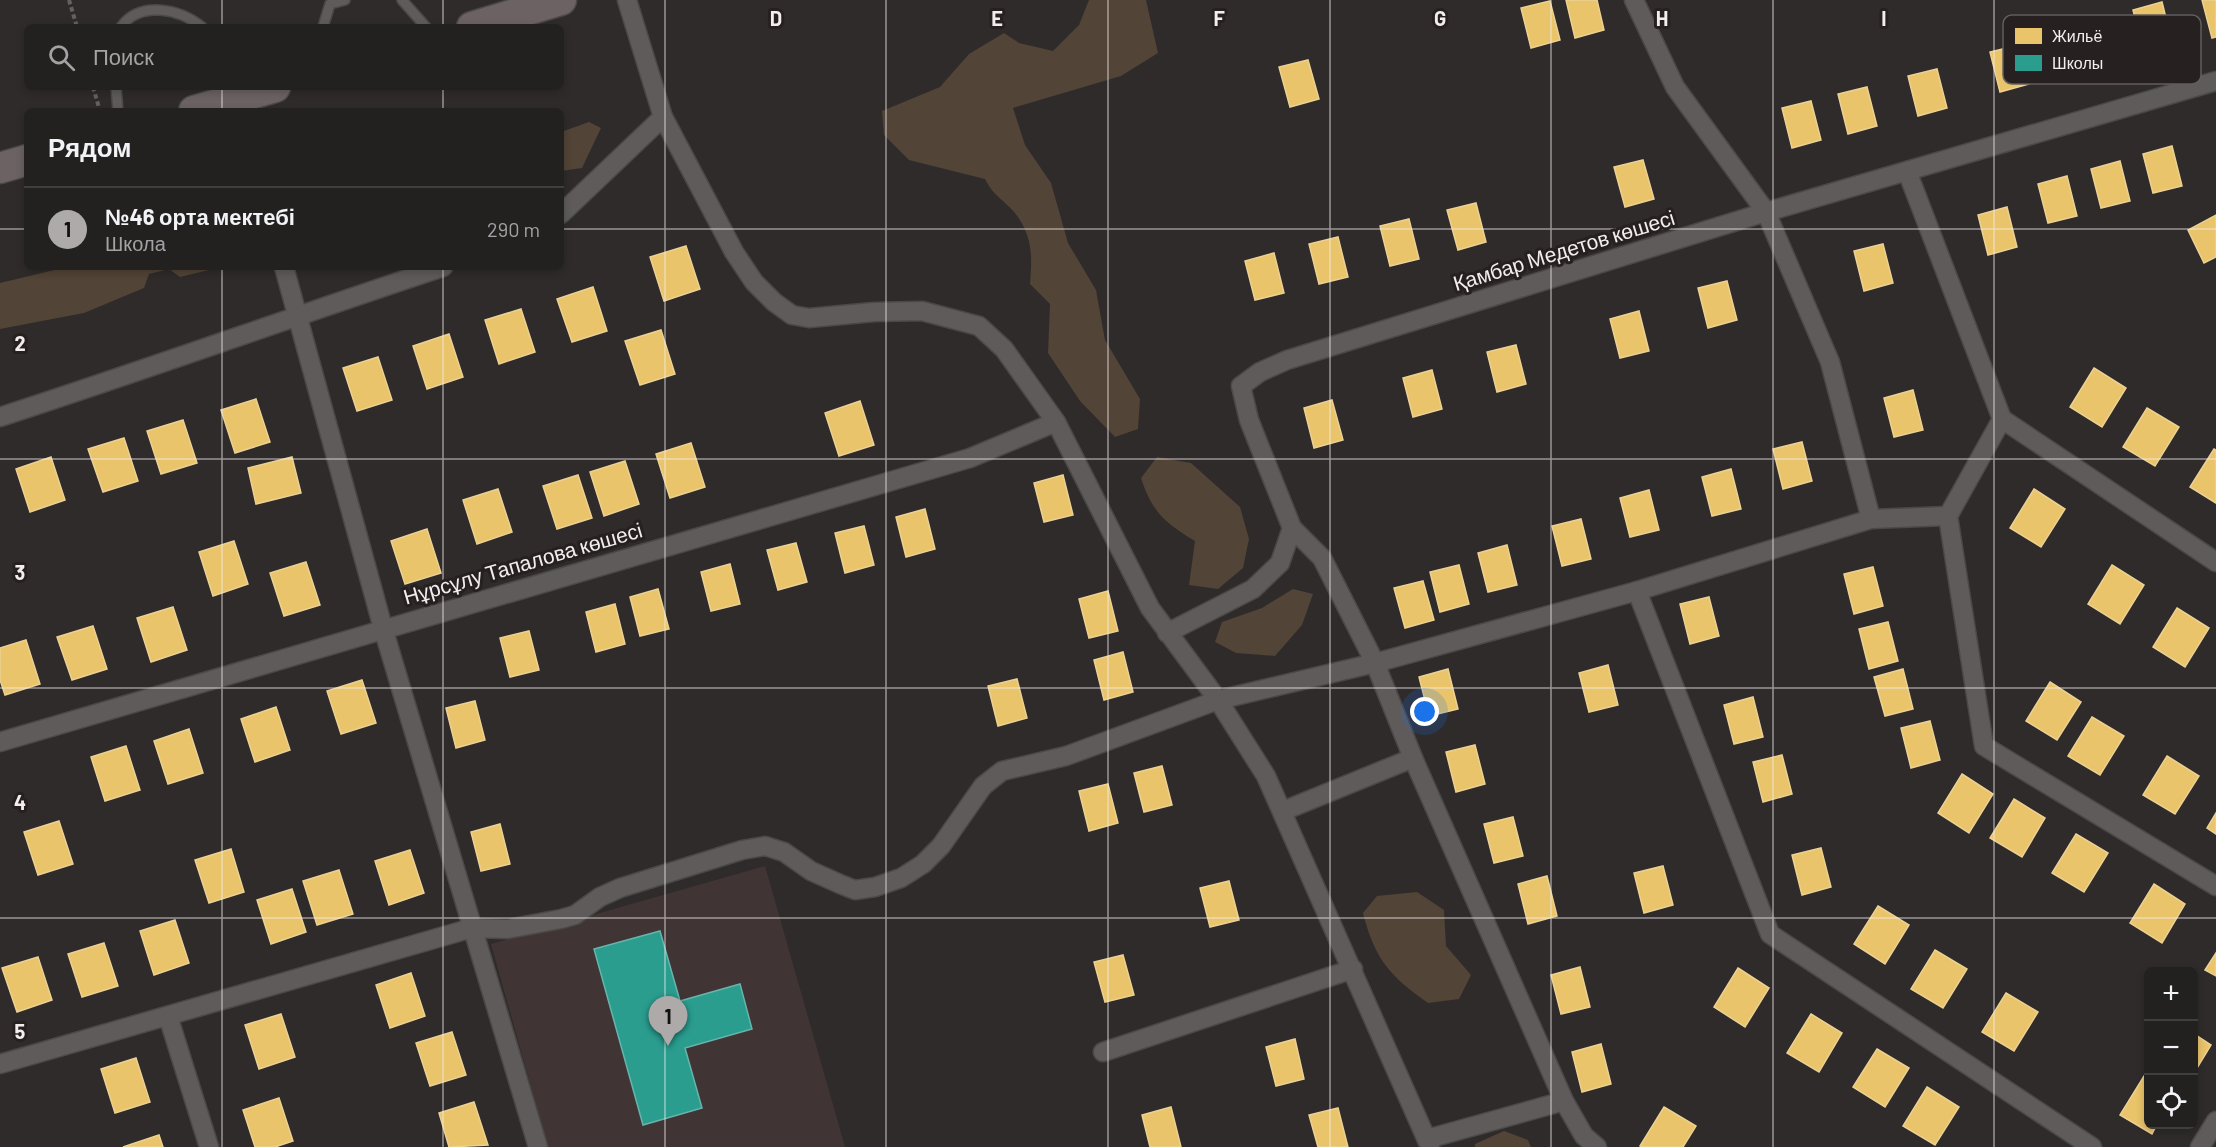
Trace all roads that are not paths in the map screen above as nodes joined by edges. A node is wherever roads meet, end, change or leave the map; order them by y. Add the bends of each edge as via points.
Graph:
1 (345, 0) edge
2 (402, 0) edge
3 (561, 0) edge
4 (627, 0) edge
5 (1634, 0) edge
6 (508, 8) edge
7 (124, 24) edge
8 (197, 24) edge
9 (324, 24) edge
10 (423, 24) edge
11 (478, 24) edge
12 (2216, 81) edge
13 (116, 90) edge
14 (248, 96) edge
15 (118, 108) edge
16 (205, 108) edge
17 (663, 117) junction
18 (24, 161) edge
19 (0, 168) edge
20 (1907, 171) junction
21 (564, 211) edge
22 (1766, 212) junction
23 (285, 270) edge
24 (434, 270) edge
25 (299, 315) junction
26 (0, 417) edge
27 (2002, 419) junction
28 (1056, 422) junction
29 (1948, 516) junction
30 (1871, 519) junction
31 (1292, 528) junction
32 (2216, 562) edge
33 (1637, 591) junction
34 (383, 628) junction
35 (1167, 633) junction
36 (1375, 663) junction
37 (1218, 700) junction
38 (0, 742) edge
39 (1413, 758) junction
40 (1283, 811) junction
41 (2216, 886) edge
42 (472, 928) junction
43 (1353, 969) junction
44 (168, 1016) junction
45 (1102, 1052) dead end
46 (0, 1064) edge
47 (1564, 1101) junction
48 (2216, 1121) edge
49 (1429, 1143) edge
50 (208, 1147) edge
51 (538, 1147) edge
52 (1597, 1147) edge
53 (2092, 1147) edge
54 (2200, 1147) edge

1 - 9 lane via 330,4
2 - 10 lane
3 - 6 highway
4 - 17 street
5 - 22 street via 1675,87
6 - 11 highway
7 - 8 lane via 133,16 162,8
12 - 20 street, Қамбар Медетов көшесі
13 - 15 lane
14 - 16 highway
17 - 21 street
17 - 28 street via 734,252 754,282 784,310 809,318 922,310 979,326 1004,349
18 - 19 highway
20 - 22 street, Қамбар Медетов көшесі
20 - 27 street
22 - 30 street via 1830,362
22 - 31 street, Қамбар Медетов көшесі via 1287,360 1260,372 1241,386 1250,420
23 - 25 street
24 - 25 street
25 - 26 street
25 - 34 street
27 - 29 street
27 - 32 street
28 - 34 street, Нұрсұлу Тапалова көшесі via 970,458
28 - 35 street via 1150,608
29 - 30 street
29 - 41 street via 1984,746
30 - 33 street
31 - 35 street via 1280,563 1253,589
31 - 36 street via 1322,558
33 - 36 street
33 - 53 street via 1770,934
34 - 38 street, Нұрсұлу Тапалова көшесі
34 - 42 street
35 - 37 street
36 - 37 street
36 - 39 street
37 - 40 street via 1266,776
37 - 42 street via 1066,756 1002,771 983,786 941,846 923,864 901,878 875,887 855,890 840,885 810,871 784,852 765,846 620,888 561,920 508,929
39 - 40 street
39 - 47 street
40 - 43 street
42 - 44 street
42 - 51 street
43 - 45 street
43 - 49 street
44 - 46 street
44 - 50 street
47 - 49 street
47 - 52 street via 1584,1136
48 - 54 street

